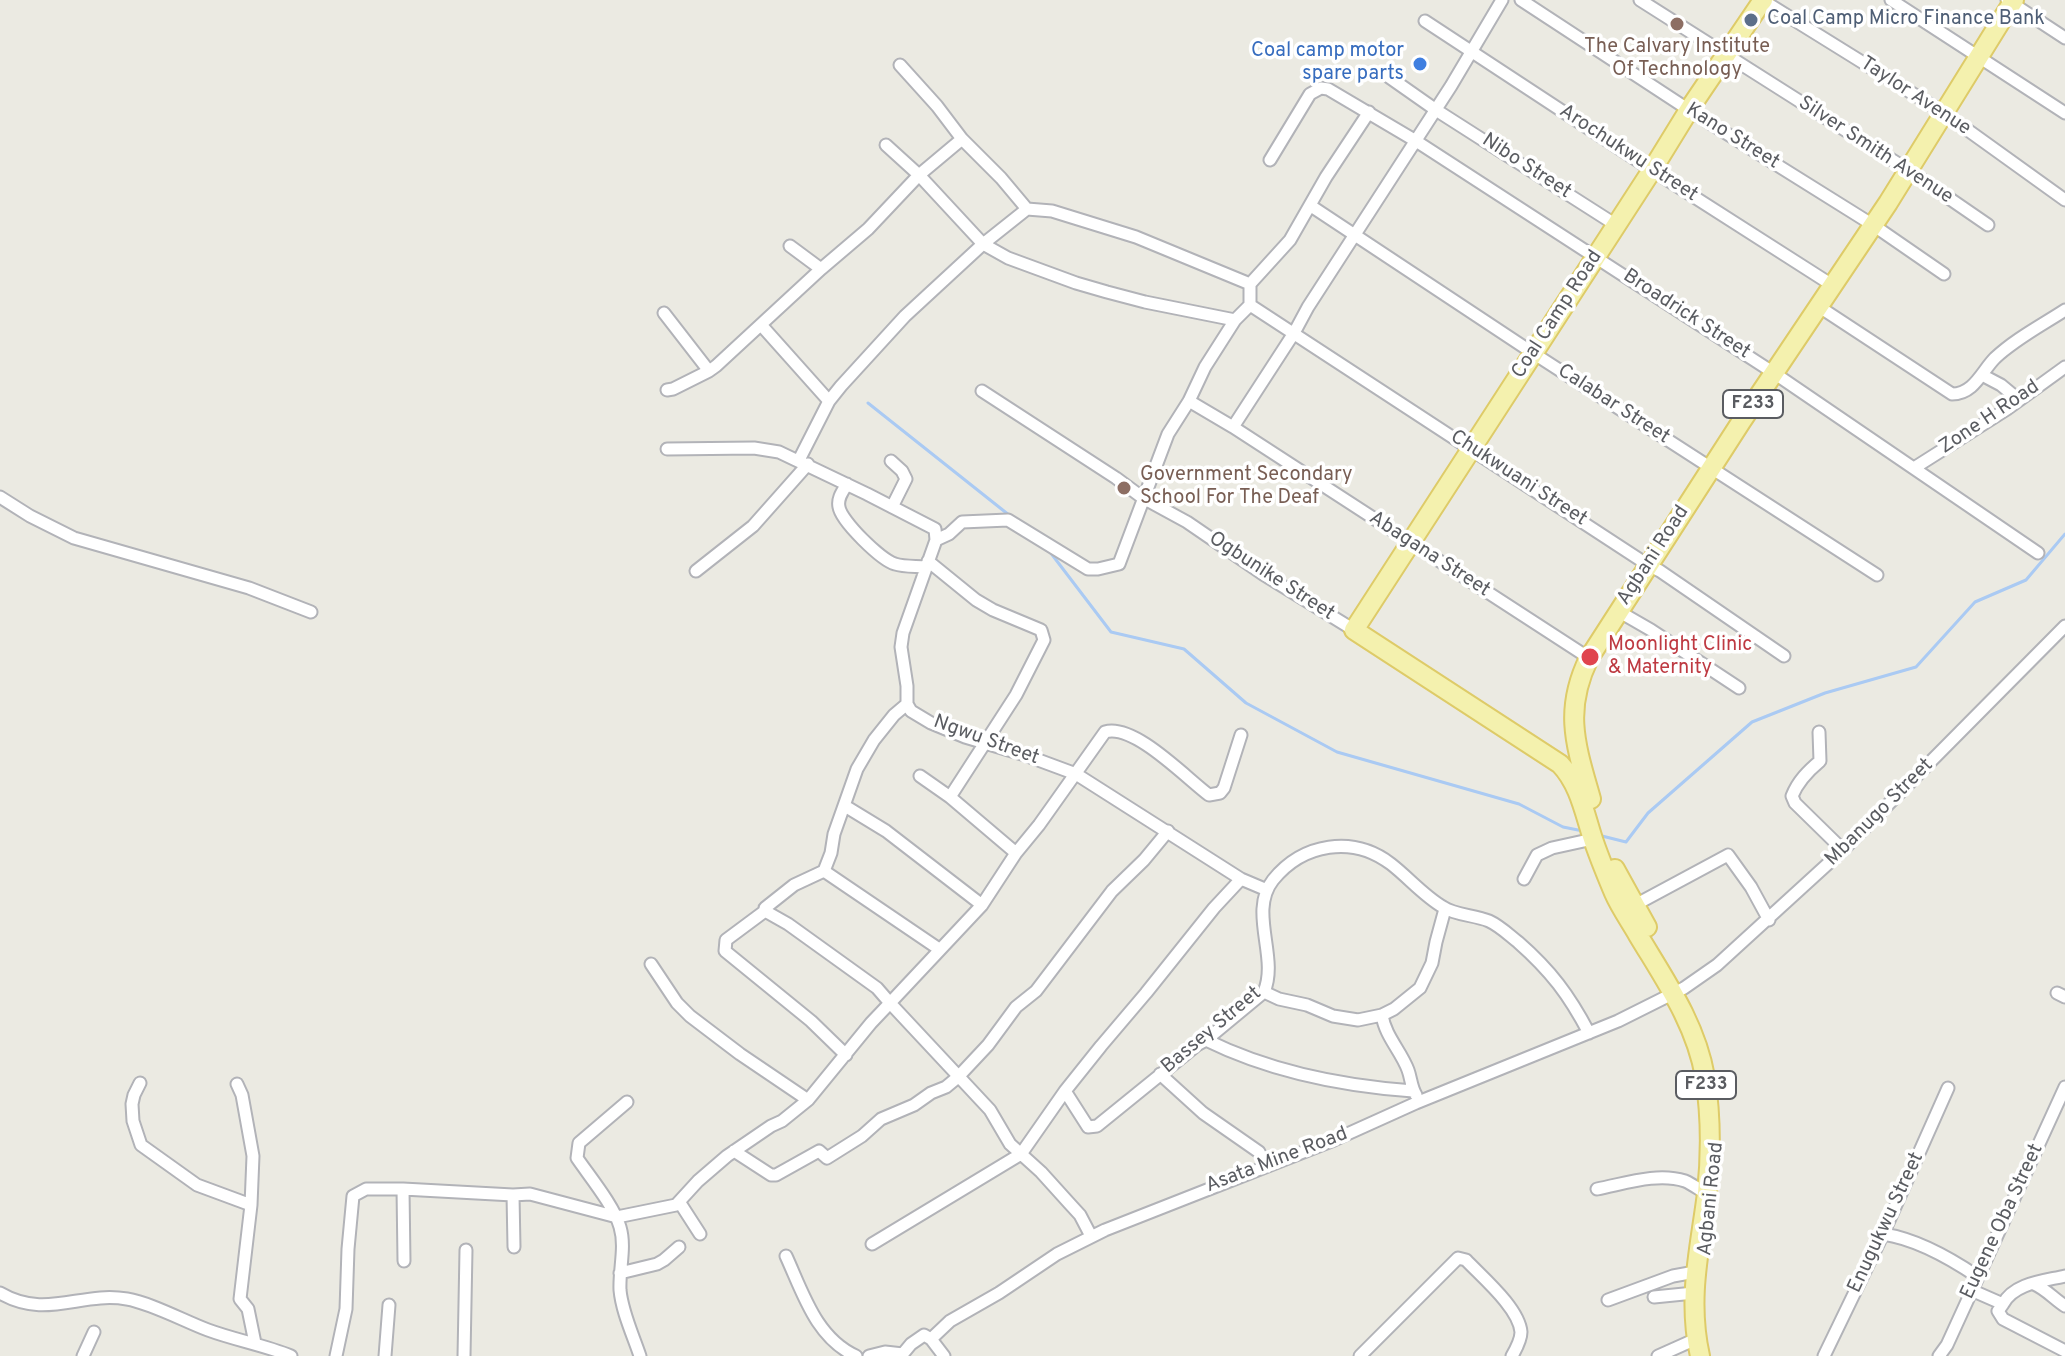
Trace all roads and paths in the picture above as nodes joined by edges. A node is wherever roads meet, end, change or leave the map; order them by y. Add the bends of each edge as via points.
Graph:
1 (1502, 0) edge
2 (1521, 0) edge
3 (1640, 0) edge
4 (1763, 0) edge
5 (1891, 0) edge
6 (2011, 1) edge
7 (1425, 21) dead end
8 (2065, 38) edge
9 (1472, 52) junction
10 (1725, 55) junction
11 (1980, 56) junction
12 (900, 65) dead end
13 (1389, 77) dead end
14 (1436, 110) junction
15 (1689, 110) junction
16 (1369, 112) junction
17 (1944, 113) junction
18 (2065, 113) edge
19 (962, 139) junction
20 (1416, 141) junction
21 (886, 145) dead end
22 (1270, 160) dead end
23 (1652, 170) junction
24 (1908, 170) junction
25 (919, 175) junction
26 (2065, 200) edge
27 (1311, 206) junction
28 (1027, 209) junction
29 (1616, 225) junction
30 (1873, 225) junction
31 (1988, 225) dead end
32 (1355, 234) junction
33 (983, 244) junction
34 (790, 246) dead end
35 (1596, 257) junction
36 (821, 269) junction
37 (1944, 274) dead end
38 (1250, 284) junction
39 (1832, 285) junction
40 (1250, 305) junction
41 (1818, 306) junction
42 (2065, 310) edge
43 (664, 313) dead end
44 (1235, 320) junction
45 (762, 326) junction
46 (1294, 333) junction
47 (1533, 353) junction
48 (2065, 367) edge
49 (709, 371) junction
50 (1774, 373) junction
51 (1982, 375) junction
52 (667, 390) dead end
53 (982, 391) dead end
54 (2019, 400) junction
55 (829, 401) junction
56 (1189, 401) junction
57 (1233, 427) junction
58 (1471, 448) junction
59 (667, 449) dead end
60 (891, 461) dead end
61 (803, 462) junction
62 (1711, 468) junction
63 (1914, 468) junction
64 (847, 484) junction
65 (0, 497) edge
66 (1143, 498) junction
67 (892, 507) junction
68 (936, 540) junction
69 (1410, 542) junction
70 (2038, 553) dead end
71 (927, 564) junction
72 (1648, 565) junction
73 (696, 571) dead end
74 (1877, 575) dead end
75 (1618, 611) junction
76 (311, 612) dead end
77 (2065, 626) edge
78 (1354, 630) junction
79 (1784, 656) dead end
80 (1589, 658) junction
81 (1739, 688) dead end
82 (907, 704) junction
83 (1819, 732) dead end
84 (1241, 735) dead end
85 (986, 744) junction
86 (1580, 759) junction
87 (1560, 764) junction
88 (1076, 774) junction
89 (920, 776) dead end
90 (950, 797) junction
91 (845, 806) junction
92 (1168, 831) junction
93 (1596, 835) junction
94 (1843, 850) junction
95 (1016, 853) junction
96 (824, 871) junction
97 (1241, 879) junction
98 (1524, 879) dead end
99 (1267, 890) junction
100 (982, 905) junction
101 (1635, 905) junction
102 (1445, 909) junction
103 (765, 911) junction
104 (1769, 920) junction
105 (939, 949) junction
106 (651, 964) dead end
107 (1679, 991) junction
108 (1264, 992) junction
109 (890, 1003) junction
110 (1382, 1015) junction
111 (1589, 1033) junction
112 (1206, 1040) junction
113 (846, 1055) junction
114 (1160, 1074) junction
115 (958, 1077) junction
116 (140, 1083) dead end
117 (237, 1084) dead end
118 (2065, 1087) edge
119 (1948, 1088) dead end
120 (1065, 1091) junction
121 (1417, 1096) junction
122 (808, 1100) junction
123 (627, 1102) dead end
124 (734, 1151) junction
125 (1021, 1154) junction
126 (1266, 1166) junction
127 (403, 1189) junction
128 (1597, 1189) dead end
129 (1707, 1194) junction
130 (513, 1195) junction
131 (680, 1203) junction
132 (251, 1205) junction
133 (617, 1217) junction
134 (700, 1234) dead end
135 (1883, 1234) junction
136 (1091, 1236) junction
137 (872, 1244) dead end
138 (514, 1247) dead end
139 (679, 1247) dead end
140 (466, 1250) dead end
141 (786, 1256) dead end
142 (404, 1261) dead end
143 (1695, 1272) junction
144 (620, 1273) junction
145 (2065, 1276) edge
146 (1978, 1277) junction
147 (2034, 1284) junction
148 (1971, 1290) junction
149 (0, 1293) edge
150 (1694, 1293) junction
151 (1654, 1297) dead end
152 (1608, 1300) dead end
153 (2003, 1304) junction
154 (389, 1305) dead end
155 (2065, 1306) edge
156 (94, 1332) dead end
157 (931, 1339) junction
158 (255, 1343) junction
159 (1698, 1348) edge
160 (2064, 1352) edge
161 (902, 1355) edge
162 (83, 1356) edge
163 (291, 1356) edge
164 (336, 1356) edge
165 (385, 1356) edge
166 (464, 1356) edge
167 (640, 1356) edge
168 (856, 1356) edge
169 (869, 1356) edge
170 (944, 1356) edge
171 (1360, 1356) edge
172 (1512, 1356) edge
173 (1658, 1356) edge
174 (1711, 1356) edge
175 (1824, 1356) edge
176 (1939, 1356) edge

1 - 9 street
2 - 15 street, Kano Street
3 - 10 street, Silver Smith Avenue
4 - 10 main road, Coal Camp Road
4 - 17 street, Taylor Avenue
5 - 11 street
6 - 8 street
6 - 11 main road, Agbani Road / F233
7 - 9 street, Arochukwu Street
9 - 14 street
9 - 23 street, Arochukwu Street
10 - 15 main road, Coal Camp Road
10 - 24 street, Silver Smith Avenue
11 - 17 main road, Agbani Road / F233
11 - 18 street
12 - 19 street
13 - 14 street, Nibo Street
14 - 20 street
14 - 29 street, Nibo Street
15 - 23 main road, Coal Camp Road
15 - 30 street, Kano Street
16 - 20 street, Broadrick Street
16 - 22 street, Broadrick Street via 1328,89 1314,90
16 - 27 street
17 - 24 main road, Agbani Road / F233
17 - 26 street, Taylor Avenue
19 - 25 street
19 - 28 street
20 - 32 street
20 - 35 street, Broadrick Street
21 - 25 street
23 - 29 main road, Coal Camp Road
23 - 39 street, Arochukwu Street
24 - 30 main road, Agbani Road / F233
24 - 31 street, Silver Smith Avenue
25 - 33 street
25 - 36 street
27 - 32 street, Calabar Street
27 - 38 street via 1290,240
28 - 33 street
28 - 38 street via 1052,211 1136,237
29 - 35 main road, Coal Camp Road
30 - 37 street, Kano Street
30 - 39 main road, Agbani Road / F233
32 - 46 street
32 - 47 street, Calabar Street
33 - 44 street via 1076,283
33 - 55 street via 905,316
34 - 36 street
35 - 47 main road, Coal Camp Road
35 - 50 street, Broadrick Street
36 - 45 street
38 - 40 street
39 - 41 main road, Agbani Road / F233
40 - 44 street
40 - 46 street, Chukwuani Street
41 - 50 main road, Agbani Road / F233
41 - 51 street via 1952,394 1967,391
42 - 51 street via 2008,348
43 - 49 street
44 - 56 street
45 - 49 street
45 - 55 street
46 - 57 street
46 - 58 street, Chukwuani Street
47 - 58 main road, Coal Camp Road
47 - 62 street, Calabar Street
48 - 54 street, Zone H Road
49 - 52 street
50 - 62 main road, Agbani Road / F233
50 - 63 street, Broadrick Street
51 - 54 street
53 - 66 street, Ogbunike Street
54 - 63 street, Zone H Road
55 - 61 street
56 - 57 street, Abagana Street
56 - 66 street via 1168,434
57 - 69 street, Abagana Street
58 - 69 main road, Coal Camp Road
58 - 72 street, Chukwuani Street
59 - 61 street via 754,448
60 - 67 street via 906,479
61 - 64 street
61 - 73 street via 753,526
62 - 72 main road, Agbani Road / F233
62 - 74 street, Calabar Street
63 - 70 street, Broadrick Street
64 - 67 street
64 - 71 street via 838,503 849,524 894,564
65 - 76 street via 74,538 249,588
66 - 68 street via 1119,564 1098,569 1088,569 1008,520 962,522
66 - 78 street, Ogbunike Street
67 - 68 street via 935,529
68 - 71 street
69 - 78 main road, Coal Camp Road
69 - 80 street, Abagana Street
71 - 82 street via 901,647
71 - 85 street via 976,600 1044,635
72 - 75 main road, Agbani Road / F233
72 - 79 street, Chukwuani Street
75 - 80 main road, Agbani Road / F233
75 - 81 street
77 - 94 street, Mbanugo Street
78 - 87 main road, Ogbunike Street / F233
80 - 86 main road, Agbani Road / F233 via 1573,705
82 - 85 street, Ngwu Street via 931,723
82 - 91 street via 874,740
83 - 94 street via 1820,761 1792,796
84 - 88 street via 1224,788 1216,795 1209,795 1148,745 1113,729 1105,732
85 - 88 street, Ngwu Street
85 - 90 street
86 - 87 main road
86 - 93 main road, Agbani Road / F233
87 - 93 main road, Agbani Road / F233
88 - 92 street, Ngwu Street
88 - 95 street
89 - 90 street
90 - 95 street
91 - 96 street
91 - 100 street
92 - 97 street, Ngwu Street
92 - 115 street
93 - 98 street via 1537,855
93 - 101 main road, Agbani Road / F233
93 - 107 main road, Agbani Road / F233 via 1615,896
94 - 104 street, Mbanugo Street
95 - 100 street
96 - 103 street via 794,885
96 - 105 street
97 - 99 street, Ngwu Street
97 - 120 street
99 - 102 street via 1283,869 1313,851 1357,847 1390,863
99 - 108 street, Bassey Street
100 - 105 street
101 - 104 street via 1728,855
101 - 107 main road, Agbani Road / F233
102 - 110 street via 1420,988
102 - 111 street via 1500,927 1565,990
103 - 109 street via 877,988
103 - 113 street via 726,940 725,951
104 - 107 street, Mbanugo Street
105 - 109 street
106 - 122 street via 690,1016
107 - 111 street, Asata Mine Road
107 - 129 main road, Agbani Road / F233 via 1705,1079
107 - 174 main road, Agbani Road / F233 via 1706,1041 1718,1106 1716,1195 1704,1284
108 - 110 street via 1333,1016 1358,1020
108 - 112 street, Bassey Street
109 - 113 street
109 - 115 street
110 - 121 street
111 - 121 street, Asata Mine Road
112 - 114 street, Bassey Street
112 - 121 street via 1267,1066
113 - 122 street
114 - 120 street, Bassey Street via 1097,1126 1088,1127
114 - 126 street via 1203,1113 1259,1152
115 - 124 street via 881,1119 827,1158 819,1151 776,1175
115 - 125 street
116 - 132 street via 133,1121 141,1145 197,1185
117 - 132 street via 253,1156
118 - 146 street, Eugene Oba Street
119 - 135 street, Enugukwu Street
120 - 125 street
121 - 126 street, Asata Mine Road via 1322,1145
122 - 124 street
123 - 133 street via 579,1143 577,1158
124 - 131 street
125 - 136 street via 1080,1215
125 - 137 street
126 - 136 street, Asata Mine Road
127 - 130 street
127 - 142 street
127 - 164 street via 366,1189 353,1196 346,1309
128 - 129 street via 1674,1179
129 - 143 main road, Agbani Road / F233
130 - 133 street via 530,1194
130 - 138 street
131 - 133 street
131 - 134 street
132 - 158 street via 240,1299 248,1309
133 - 144 street
135 - 146 street via 1901,1237
135 - 175 street, Enugukwu Street
136 - 157 street, Asata Mine Road via 950,1321
139 - 144 street via 657,1264
140 - 166 street
141 - 168 street via 813,1316
143 - 150 main road, Agbani Road / F233
143 - 152 street
144 - 167 street via 622,1299
145 - 147 street
146 - 148 street, Eugene Oba Street
147 - 153 street via 2007,1295
147 - 155 street
148 - 153 street
148 - 176 street, Eugene Oba Street
149 - 158 street via 48,1306 125,1298
150 - 151 street
150 - 159 main road, Agbani Road / F233
153 - 160 street via 1998,1311 2003,1319
154 - 165 street
156 - 162 street
157 - 161 street, Asata Mine Road via 924,1335
157 - 170 street
158 - 163 street
159 - 173 street
161 - 169 street
171 - 172 street via 1458,1258 1518,1320 1520,1337

